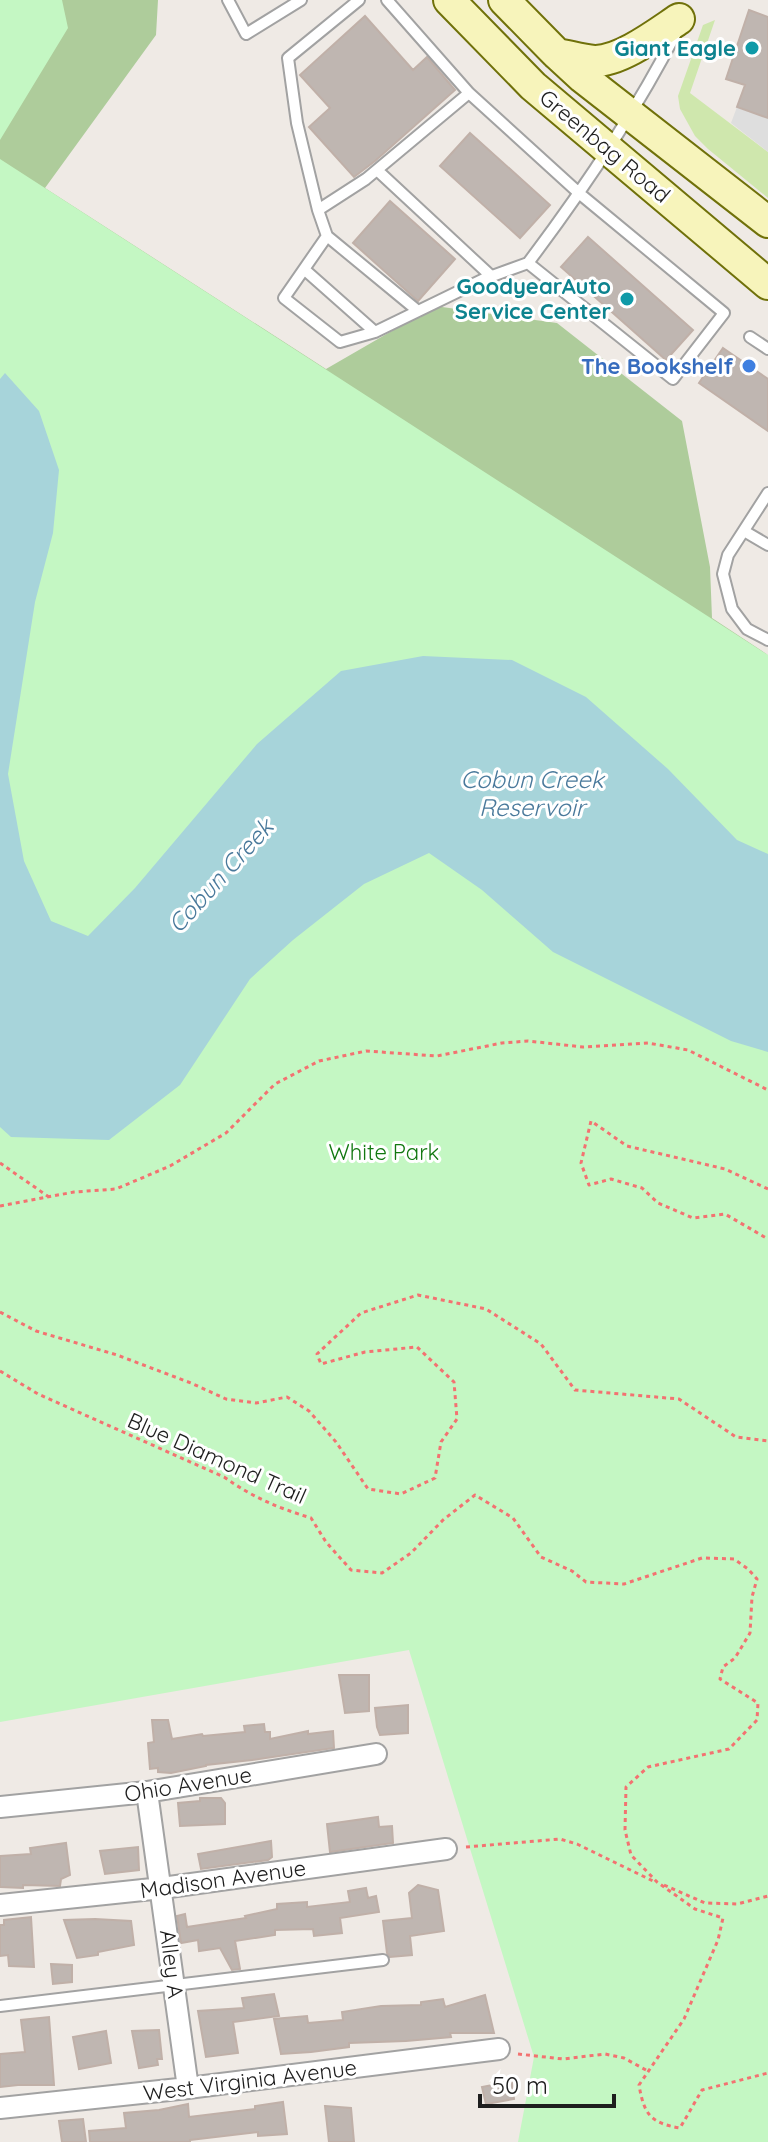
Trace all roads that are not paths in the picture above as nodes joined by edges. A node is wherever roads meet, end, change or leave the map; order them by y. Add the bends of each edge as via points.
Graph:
1 (228, 0) edge
2 (301, 0) edge
3 (359, 0) edge
4 (387, 0) edge
5 (449, 0) edge
6 (504, 0) edge
7 (680, 14) joint
8 (556, 53) junction
9 (469, 93) junction
10 (631, 116) junction
11 (608, 150) junction
12 (377, 170) junction
13 (580, 194) junction
14 (318, 210) junction
15 (768, 222) edge
16 (327, 236) junction
17 (528, 263) junction
18 (305, 270) junction
19 (491, 276) junction
20 (768, 284) edge
21 (418, 311) junction
22 (375, 332) junction
23 (750, 337) dead end
24 (768, 349) edge
25 (768, 493) edge
26 (744, 531) junction
27 (768, 545) edge
28 (768, 640) edge
29 (376, 1754) dead end
30 (147, 1792) junction
31 (0, 1807) edge
32 (446, 1849) road end
33 (162, 1888) junction
34 (0, 1905) edge
35 (383, 1960) dead end
36 (175, 1986) junction
37 (0, 2006) edge
38 (499, 2049) road end
39 (188, 2088) junction
40 (0, 2108) edge

1 - 2 lane via 246,34
3 - 14 lane via 288,58
4 - 9 lane
5 - 11 main road, Greenbag Road via 533,86
6 - 8 main road, Greenbag Road
7 - 8 main road via 640,45 609,60
7 - 10 lane via 676,32
8 - 10 main road, Greenbag Road
9 - 12 lane
9 - 13 lane
10 - 11 lane
10 - 15 main road, Greenbag Road
11 - 13 lane
11 - 20 main road, Greenbag Road
12 - 14 lane
12 - 19 lane
13 - 17 lane
13 - 17 lane via 724,313 673,379
14 - 16 lane
16 - 18 lane
16 - 21 lane
17 - 19 lane
18 - 22 lane
18 - 22 lane via 284,298 340,342
19 - 21 lane
21 - 22 lane
23 - 24 lane
25 - 26 lane
26 - 27 lane
26 - 28 lane via 723,574 732,609 747,629
29 - 30 street, Ohio Avenue
30 - 31 street, Ohio Avenue
30 - 33 street, Alley A
32 - 33 street, Madison Avenue
33 - 34 street, Madison Avenue
33 - 36 street, Alley A
35 - 36 lane
36 - 37 lane
36 - 39 street, Alley A
38 - 39 street, West Virginia Avenue
39 - 40 street, West Virginia Avenue

